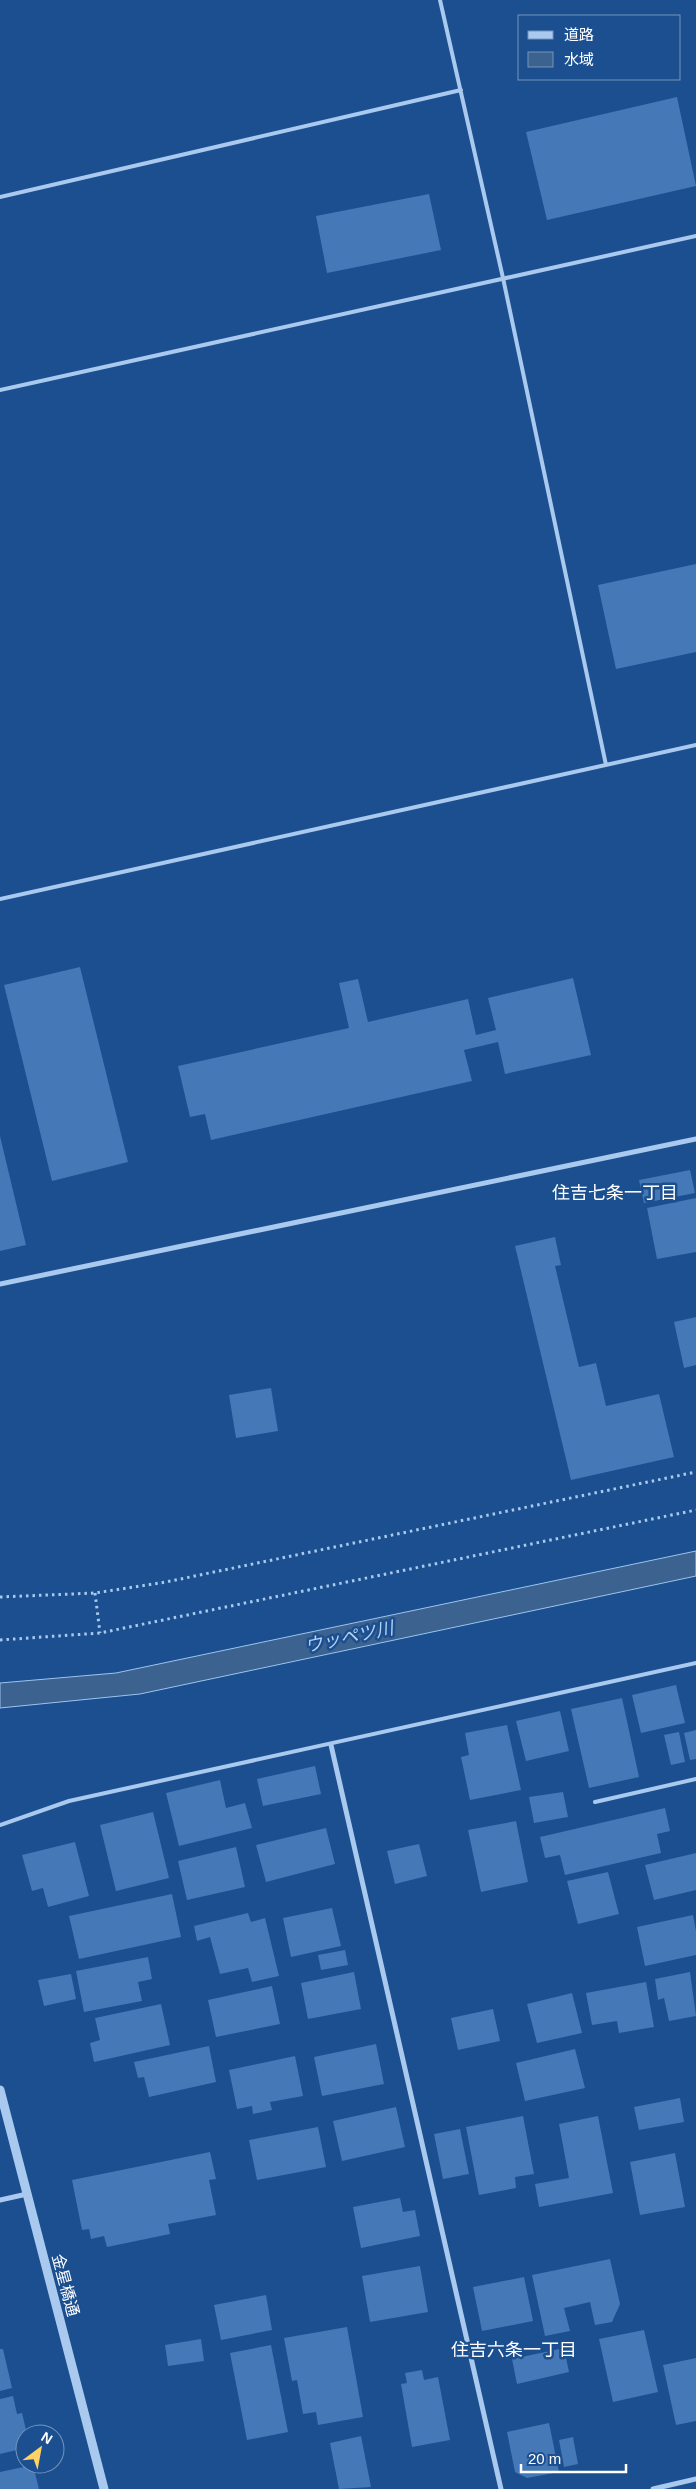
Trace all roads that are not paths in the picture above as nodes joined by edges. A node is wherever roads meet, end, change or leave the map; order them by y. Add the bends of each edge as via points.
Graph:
1 (440, 0) edge
2 (461, 90) junction
3 (0, 197) edge
4 (696, 236) edge
5 (503, 278) junction
6 (0, 390) edge
7 (696, 744) edge
8 (606, 765) junction
9 (0, 899) edge
10 (696, 1139) edge
11 (0, 1284) edge
12 (696, 1663) edge
13 (331, 1745) junction
14 (696, 1779) edge
15 (595, 1802) dead end
16 (0, 1825) edge
17 (0, 2090) edge
18 (27, 2194) junction
19 (0, 2200) edge
20 (696, 2479) edge
21 (104, 2489) edge
22 (501, 2489) edge
23 (653, 2489) edge

1 - 2 lane
2 - 3 lane
2 - 5 lane
4 - 5 lane
5 - 6 lane
5 - 8 lane
7 - 8 lane
8 - 9 lane
10 - 11 street
12 - 13 lane
13 - 16 lane via 69,1802
13 - 22 street
14 - 15 lane
17 - 18 street, 金星橋通
18 - 19 street
18 - 21 street, 金星橋通
20 - 23 street

